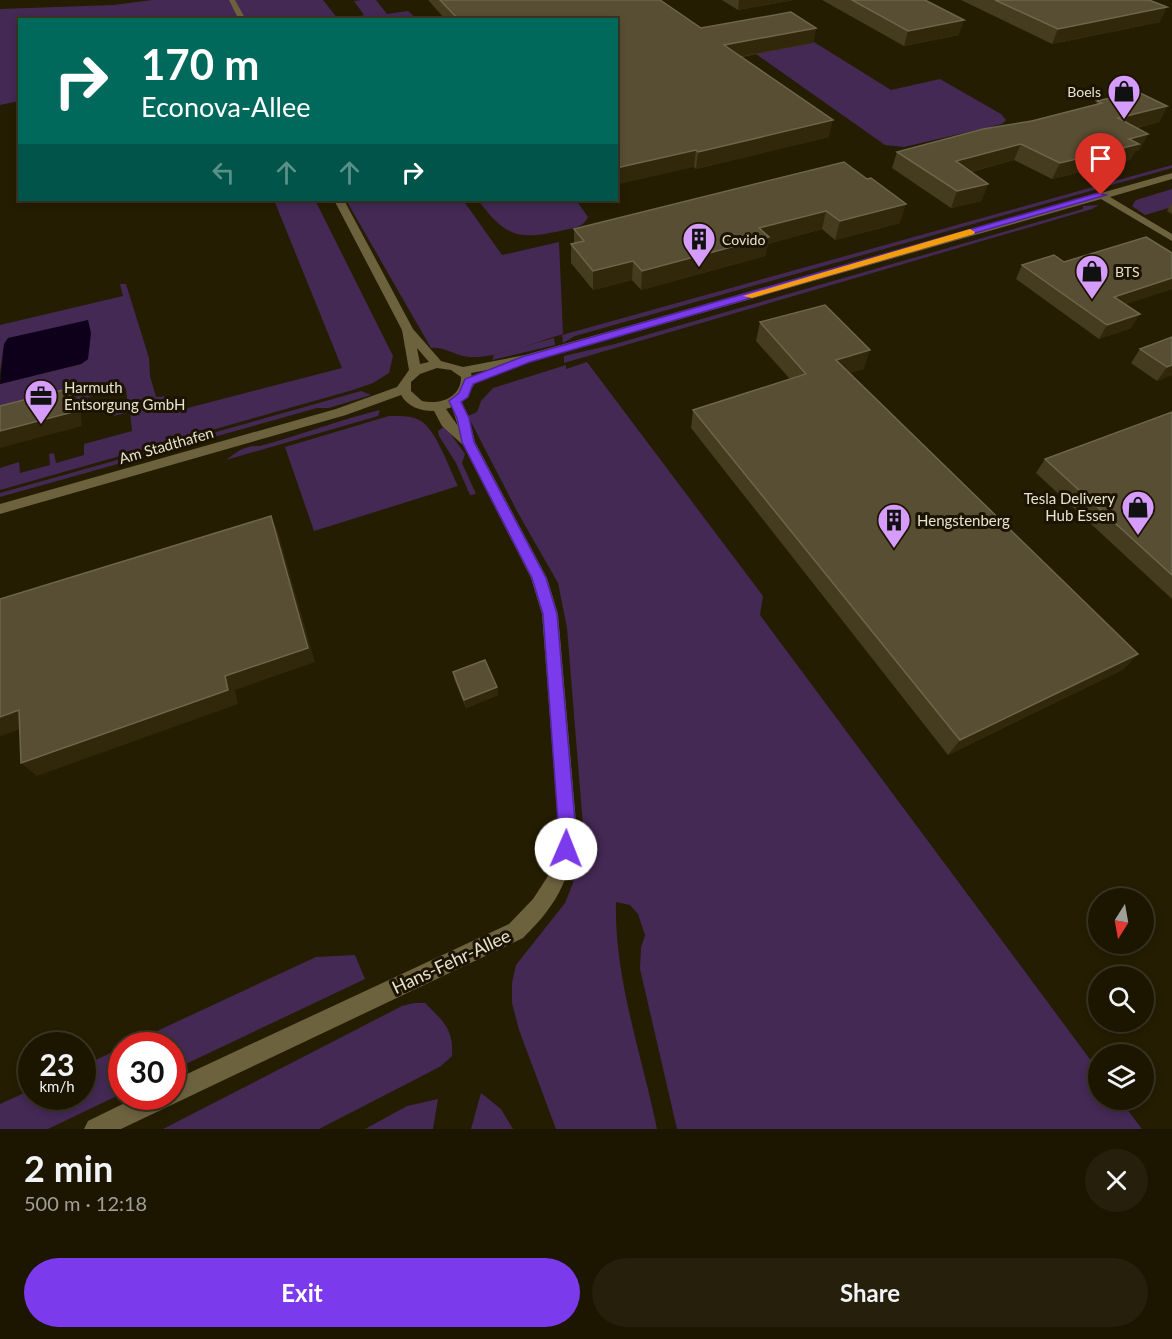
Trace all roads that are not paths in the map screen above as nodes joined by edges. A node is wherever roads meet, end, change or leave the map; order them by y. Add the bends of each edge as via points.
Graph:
1 (232, 0) edge
2 (242, 18) edge
3 (1172, 176) edge
4 (1101, 195) junction
5 (340, 201) edge
6 (1172, 238) edge
7 (408, 330) junction
8 (437, 364) junction
9 (415, 370) junction
10 (465, 376) junction
11 (407, 394) junction
12 (455, 401) junction
13 (438, 406) junction
14 (468, 442) junction
15 (0, 509) edge
16 (186, 1086) edge
17 (136, 1110) edge
18 (96, 1129) edge

1 - 2 street
3 - 4 street
4 - 6 street
4 - 10 street
5 - 7 street
7 - 8 street
7 - 9 street
8 - 9 street
8 - 10 street via 455,367
9 - 11 street via 405,381
10 - 12 street via 464,395
11 - 13 street via 418,404
11 - 15 street, Am Stadthafen
12 - 13 street
12 - 14 street, Hans-Fehr-Allee
13 - 14 street, Hans-Fehr-Allee via 447,423
14 - 16 street, Hans-Fehr-Allee via 539,578 550,614 567,822 559,877 541,908 516,931
17 - 18 street

